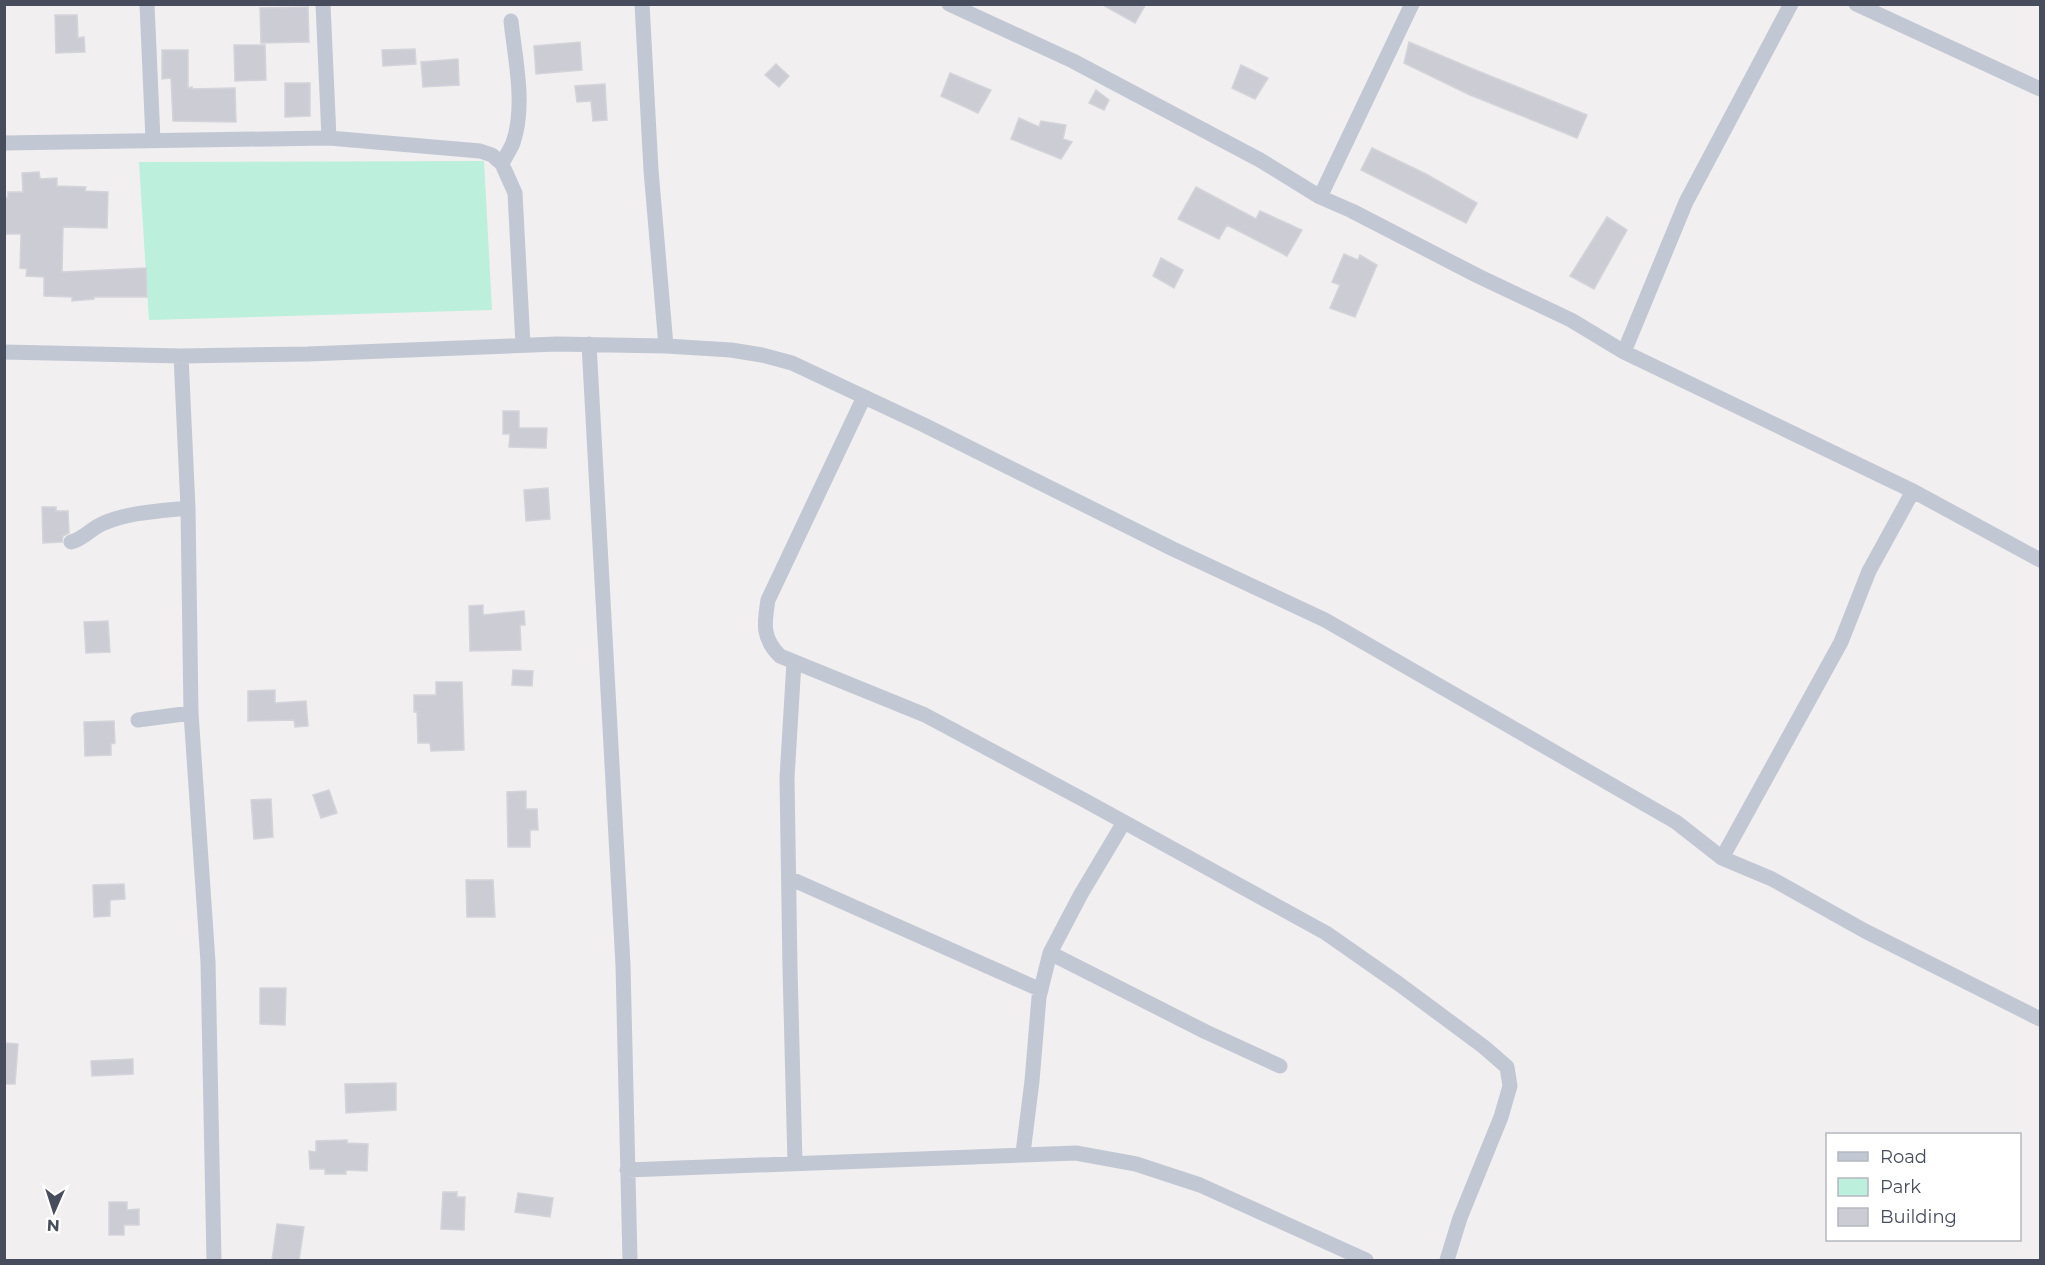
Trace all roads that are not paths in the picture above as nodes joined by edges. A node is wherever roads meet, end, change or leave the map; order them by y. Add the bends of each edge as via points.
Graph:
1 (147, 4) edge
2 (323, 4) edge
3 (642, 4) edge
4 (949, 4) edge
5 (1412, 4) edge
6 (1791, 4) edge
7 (1856, 4) edge
8 (967, 9) edge
9 (511, 21) dead end
10 (2040, 89) edge
11 (328, 138) junction
12 (153, 140) junction
13 (4, 143) edge
14 (501, 164) junction
15 (1320, 197) junction
16 (589, 344) junction
17 (523, 345) junction
18 (666, 346) junction
19 (4, 352) edge
20 (1624, 352) junction
21 (181, 356) junction
22 (864, 397) junction
23 (1913, 491) junction
24 (188, 508) junction
25 (71, 542) dead end
26 (2040, 560) edge
27 (794, 662) junction
28 (191, 713) junction
29 (138, 720) dead end
30 (1124, 822) junction
31 (1722, 858) junction
32 (789, 878) junction
33 (1050, 953) junction
34 (1041, 990) junction
35 (2040, 1019) edge
36 (1280, 1066) dead end
37 (1023, 1154) junction
38 (795, 1163) junction
39 (627, 1170) junction
40 (214, 1260) edge
41 (630, 1260) edge
42 (1366, 1260) edge
43 (1447, 1260) edge

1 - 12 street
2 - 11 street
3 - 18 street
4 - 8 street
5 - 15 street
6 - 20 street via 1686,202
7 - 10 street
8 - 15 street via 1260,160
9 - 14 street via 517,123 513,144
11 - 12 street
11 - 14 street via 480,151
12 - 13 street
14 - 17 street via 514,193
15 - 20 street via 1571,320
16 - 17 street
16 - 18 street
16 - 39 street via 623,965
17 - 21 street
18 - 22 street via 762,355 792,363
19 - 21 street
20 - 23 street
21 - 24 street
22 - 27 street via 768,600 764,625 770,646
22 - 31 street via 1325,620 1676,822
23 - 26 street
23 - 31 street via 1869,571 1841,642
24 - 25 street via 112,520
24 - 28 street
27 - 30 street via 925,715
27 - 32 street via 788,778
28 - 29 street
28 - 40 street via 208,962
30 - 33 street
30 - 43 street via 1326,933 1507,1067 1510,1086 1501,1117
31 - 35 street via 1772,879 1865,931
32 - 34 street
32 - 38 street
33 - 34 street
33 - 36 street
34 - 37 street
37 - 38 street
37 - 42 street via 1076,1153 1136,1164 1200,1185
38 - 39 street
39 - 41 street

